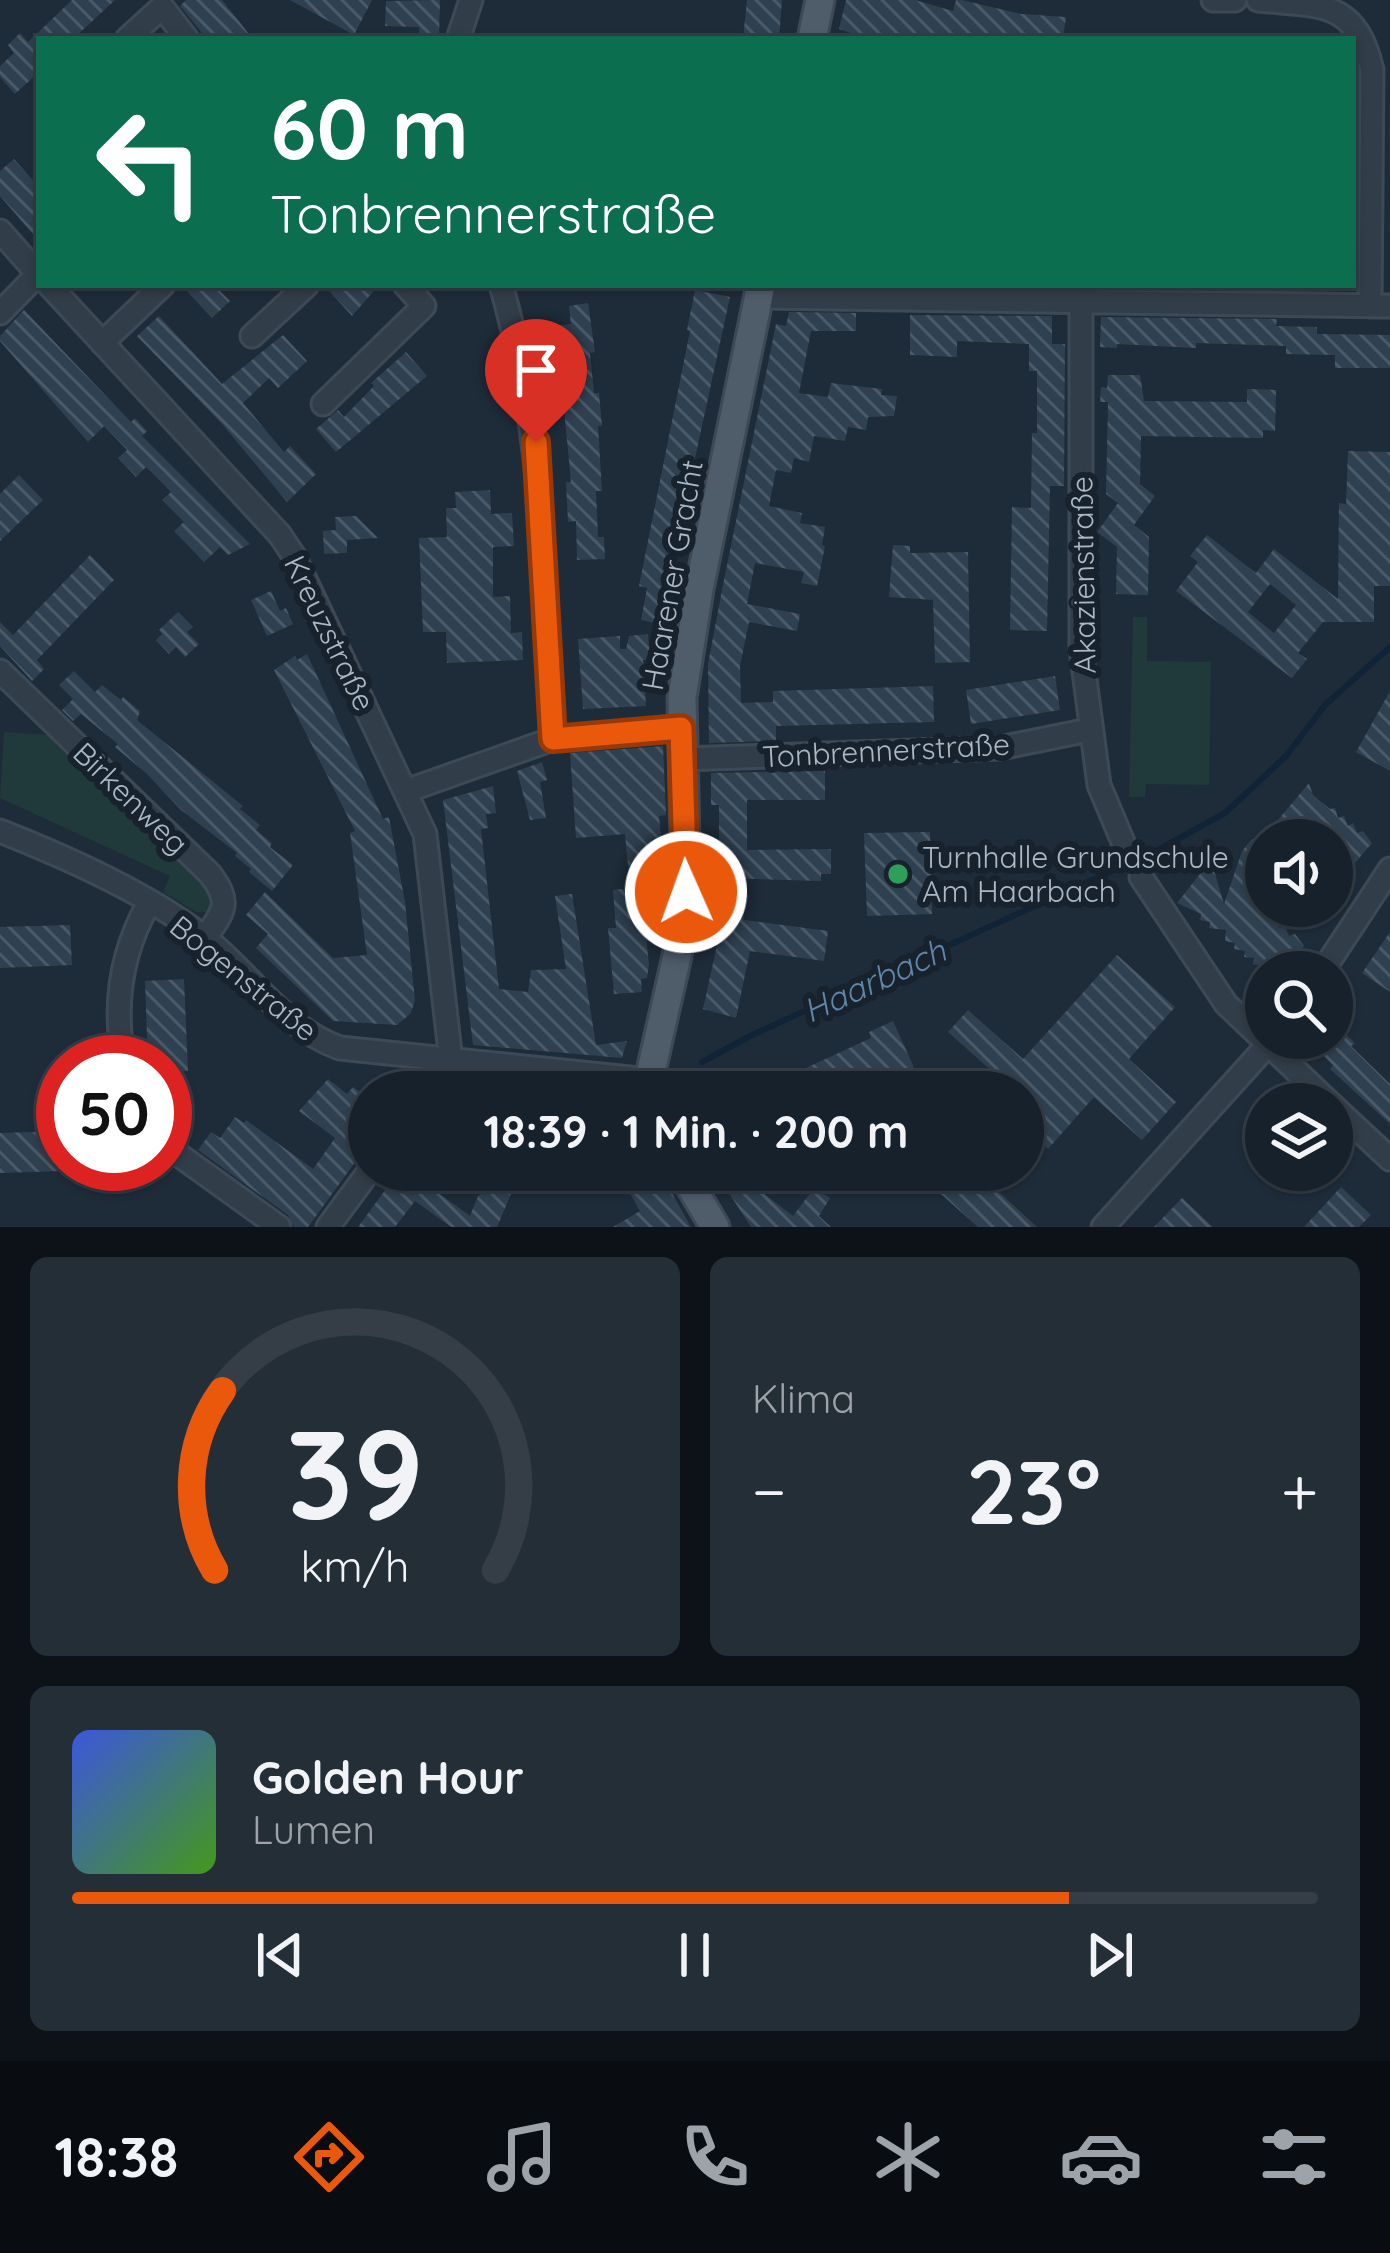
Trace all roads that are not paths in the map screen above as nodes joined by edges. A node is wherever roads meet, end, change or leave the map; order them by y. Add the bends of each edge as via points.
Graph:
1 (471, 0) edge
2 (820, 0) edge
3 (1213, 0) edge
4 (1235, 0) edge
5 (1258, 0) edge
6 (130, 36) edge
7 (185, 36) edge
8 (459, 36) edge
9 (813, 36) edge
10 (0, 231) edge
11 (36, 271) edge
12 (36, 277) edge
13 (52, 288) edge
14 (160, 288) edge
15 (304, 288) edge
16 (408, 288) edge
17 (502, 288) edge
18 (760, 291) edge
19 (1081, 302) junction
20 (1380, 306) edge
21 (0, 314) edge
22 (252, 335) dead end
23 (102, 343) junction
24 (323, 404) dead end
25 (0, 670) edge
26 (681, 728) junction
27 (1089, 730) junction
28 (553, 739) junction
29 (682, 759) junction
30 (406, 791) junction
31 (0, 831) edge
32 (1123, 842) dead end
33 (1390, 869) edge
34 (1141, 877) dead end
35 (149, 903) junction
36 (205, 938) junction
37 (1336, 951) edge
38 (1245, 1020) edge
39 (123, 1035) edge
40 (1256, 1059) edge
41 (1287, 1059) edge
42 (452, 1061) junction
43 (444, 1071) edge
44 (531, 1071) edge
45 (653, 1071) edge
46 (1311, 1083) edge
47 (1353, 1125) edge
48 (1390, 1159) edge
49 (192, 1164) edge
50 (355, 1191) edge
51 (694, 1191) edge
52 (279, 1227) edge
53 (328, 1227) edge
54 (715, 1227) edge
55 (1103, 1227) edge

1 - 8 street
2 - 9 main road
3 - 4 street
5 - 20 street via 1337,11 1367,45
6 - 7 street via 162,7
10 - 11 street
12 - 21 street
13 - 23 street, Kreuzstraße
14 - 23 street
15 - 22 street
16 - 24 street via 424,306
17 - 28 street via 536,442
18 - 19 street
18 - 26 main road, Haarener Gracht via 699,589
19 - 20 street
19 - 27 street, Akazienstraße via 1080,602
23 - 30 street, Kreuzstraße via 287,545
25 - 36 street, Birkenweg via 210,874 224,912
26 - 28 street
26 - 29 main road, Haarener Gracht
27 - 29 street, Tonbrennerstraße via 1000,748
27 - 32 street, Akazienstraße via 1099,785
28 - 30 street
29 - 45 main road, Haarener Gracht via 686,892
30 - 42 street, Kreuzstraße via 425,834
31 - 35 street, Bogenstraße
33 - 37 street
34 - 38 street
35 - 36 street, Bogenstraße
35 - 39 street via 131,935 120,984
36 - 42 street, Bogenstraße via 318,1040
40 - 55 street
41 - 46 street
42 - 43 street
42 - 44 street, Bogenstraße
47 - 48 street
49 - 52 street
50 - 53 street
51 - 54 main road

